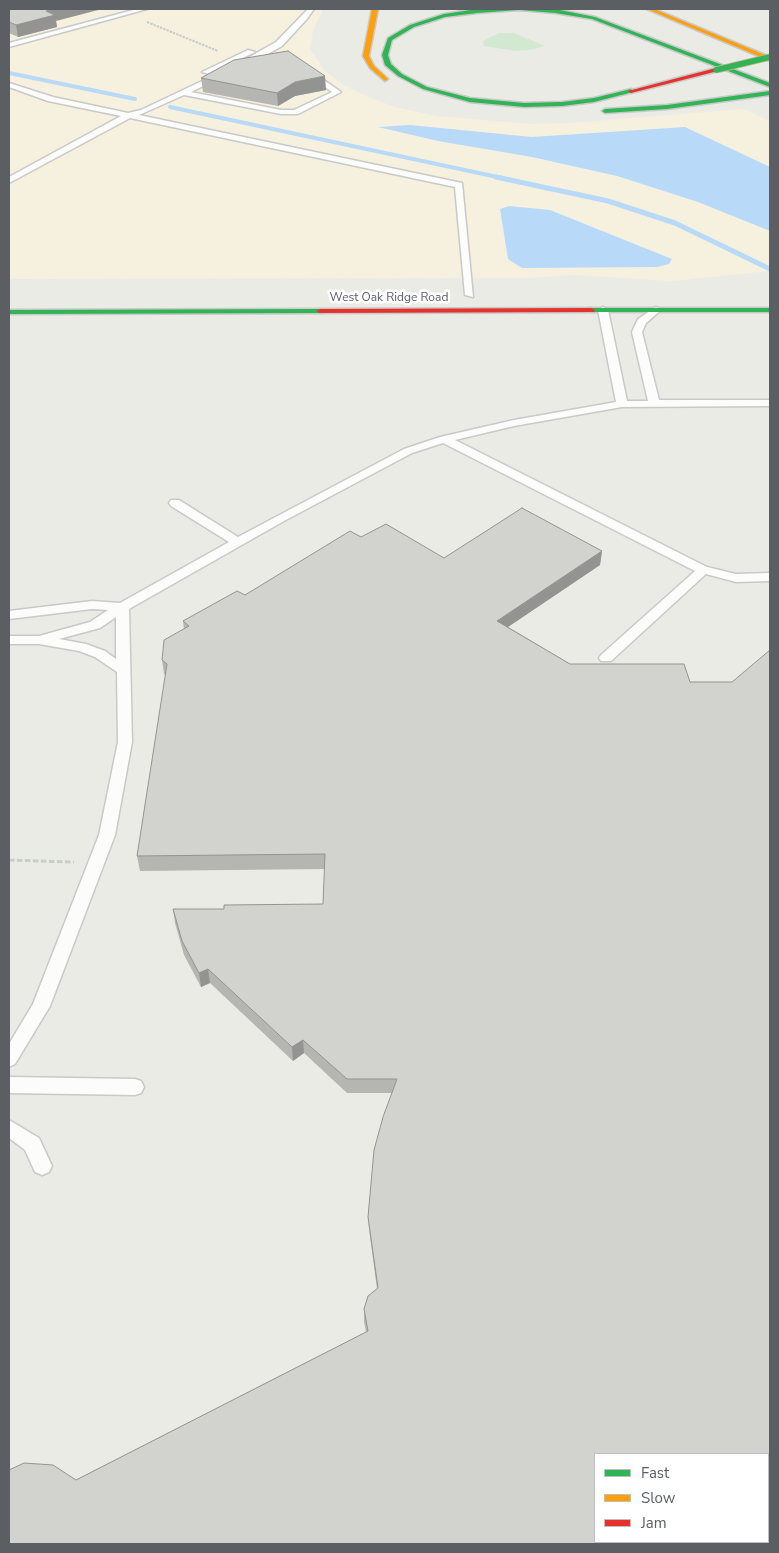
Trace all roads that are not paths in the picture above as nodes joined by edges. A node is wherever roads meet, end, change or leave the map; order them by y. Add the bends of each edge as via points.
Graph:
1 (144, 9) edge
2 (311, 9) edge
3 (375, 9) edge
4 (517, 9) edge
5 (521, 9) edge
6 (650, 9) edge
7 (637, 13) dead end
8 (622, 16) dead end
9 (282, 40) junction
10 (9, 45) edge
11 (252, 52) junction
12 (269, 52) junction
13 (770, 58) edge
14 (300, 65) edge
15 (770, 70) edge
16 (9, 85) edge
17 (174, 86) dead end
18 (770, 88) edge
19 (181, 92) junction
20 (152, 98) dead end
21 (129, 115) junction
22 (48, 157) junction
23 (9, 170) edge
24 (9, 180) edge
25 (470, 295) dead end
26 (634, 297) dead end
27 (603, 310) junction
28 (656, 310) junction
29 (770, 310) edge
30 (9, 312) edge
31 (622, 404) junction
32 (654, 404) junction
33 (770, 404) edge
34 (444, 439) junction
35 (175, 503) dead end
36 (238, 542) junction
37 (704, 570) junction
38 (770, 577) edge
39 (122, 607) junction
40 (9, 615) edge
41 (9, 640) edge
42 (39, 640) junction
43 (606, 658) dead end
44 (123, 670) junction
45 (9, 1059) edge
46 (9, 1085) edge
47 (135, 1087) dead end
48 (9, 1128) edge
49 (42, 1166) dead end

1 - 10 lane
2 - 9 lane
3 - 18 main road via 366,47 366,56 372,67 379,76 398,86 447,104 524,112 567,112 667,107
4 - 13 main road, bridge via 444,16 412,26 390,40 385,55 388,65 400,76 425,88 470,100 524,105 594,100
5 - 18 main road via 593,18
6 - 13 main road
7 - 15 main road
8 - 18 main road
9 - 11 lane
9 - 12 lane
11 - 12 lane
11 - 17 lane
12 - 19 lane
14 - 19 lane via 336,93 295,112 286,112
16 - 21 lane via 51,99
19 - 21 lane via 143,112
20 - 21 lane
21 - 22 lane
21 - 25 lane via 459,185
22 - 23 lane
22 - 24 lane
26 - 27 main road
27 - 28 main road, West Oak Ridge Road
27 - 30 main road, West Oak Ridge Road
27 - 31 lane
28 - 29 main road, West Oak Ridge Road
28 - 32 lane via 642,321 638,332
31 - 32 lane
31 - 34 lane
32 - 33 lane
34 - 36 lane via 408,451 369,470
34 - 37 lane
35 - 36 lane
36 - 39 lane
37 - 38 lane via 736,578
37 - 43 lane
39 - 40 lane via 92,605
39 - 42 lane via 95,625
39 - 44 lane
41 - 42 lane
42 - 44 lane via 90,650
44 - 45 lane via 125,742 107,835 40,1006
46 - 47 lane
48 - 49 lane via 32,1144

